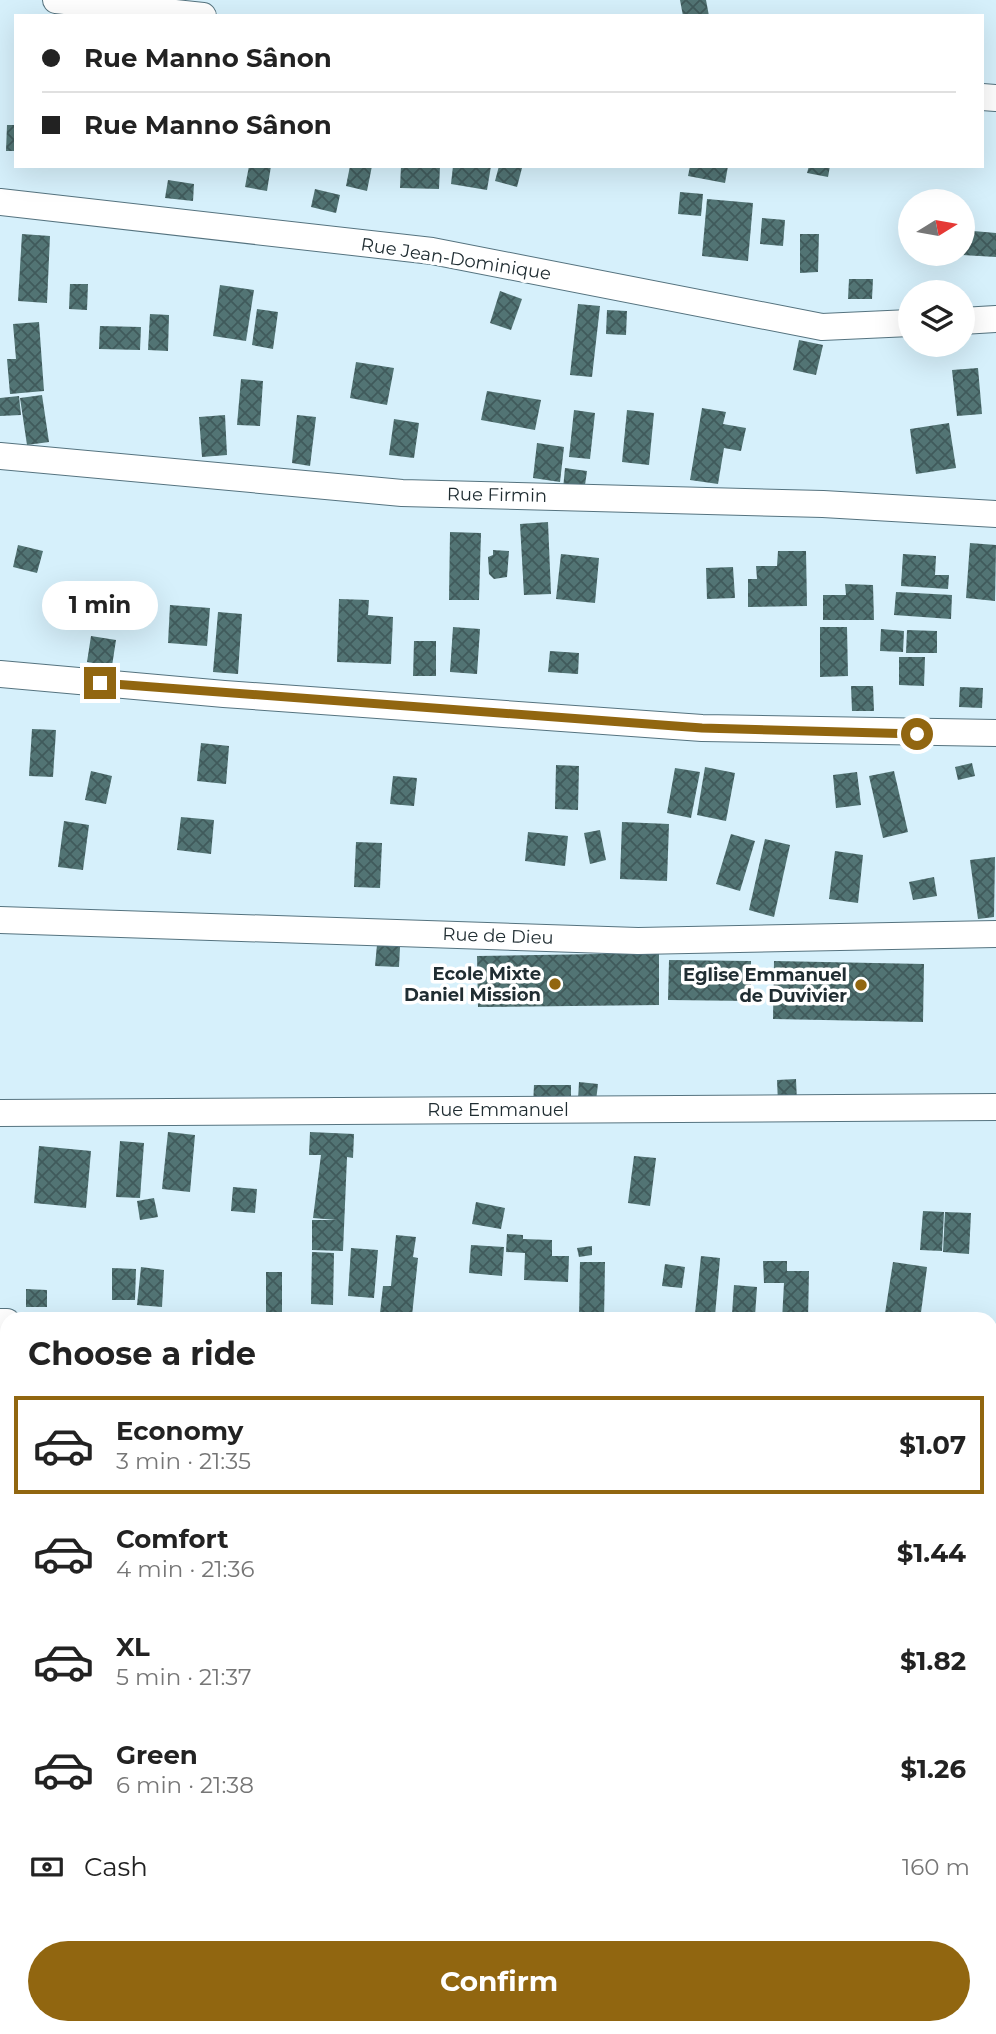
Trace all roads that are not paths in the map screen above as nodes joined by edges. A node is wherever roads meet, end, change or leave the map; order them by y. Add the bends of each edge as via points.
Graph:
1 (56, 0) edge
2 (184, 14) edge
3 (0, 202) edge
4 (996, 319) edge
5 (975, 320) edge
6 (898, 324) edge
7 (0, 456) edge
8 (996, 514) edge
9 (0, 674) edge
10 (996, 733) edge
11 (0, 920) edge
12 (996, 934) edge
13 (996, 1107) edge
14 (0, 1113) edge

1 - 2 street
3 - 6 street, Rue Jean-Dominique via 432,251 822,327
4 - 5 street
7 - 8 street, Rue Firmin via 402,493 823,504
9 - 10 street via 702,728
11 - 12 street, Rue de Dieu via 638,941
13 - 14 street, Rue Emmanuel

